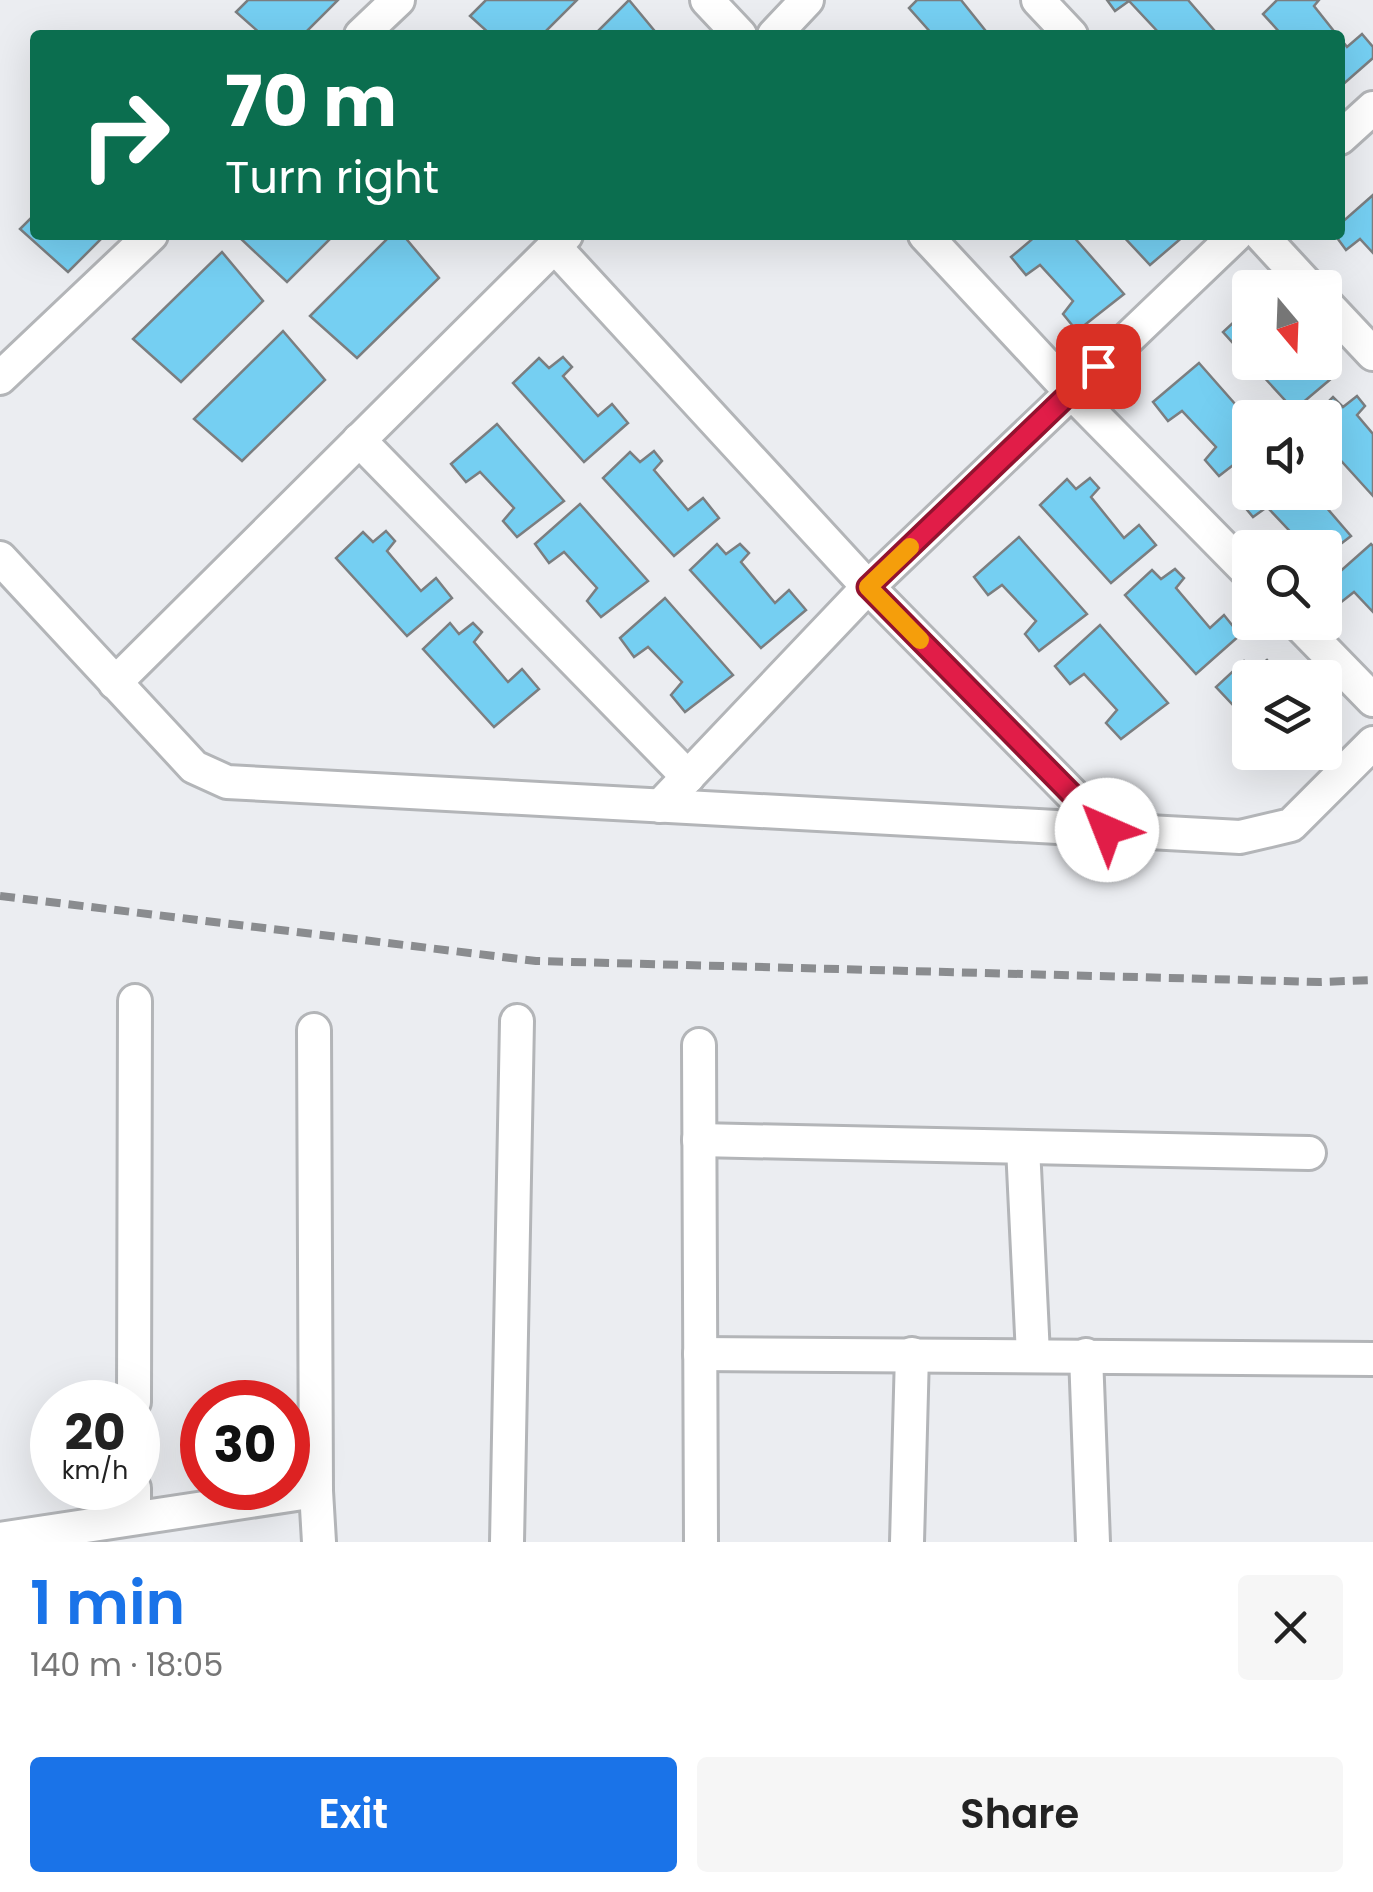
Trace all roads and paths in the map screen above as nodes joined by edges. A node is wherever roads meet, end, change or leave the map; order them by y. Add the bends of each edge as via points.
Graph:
1 (398, 0) edge
2 (707, 0) edge
3 (807, 0) edge
4 (1038, 0) edge
5 (366, 30) edge
6 (735, 30) edge
7 (779, 30) edge
8 (1066, 30) edge
9 (1373, 108) edge
10 (1345, 133) edge
11 (146, 240) edge
12 (930, 240) edge
13 (1231, 240) edge
14 (1266, 240) edge
15 (560, 241) edge
16 (1293, 270) edge
17 (1342, 321) edge
18 (1373, 354) edge
19 (0, 378) edge
20 (1070, 392) junction
21 (359, 440) junction
22 (1232, 556) edge
23 (0, 558) edge
24 (868, 587) junction
25 (1315, 640) edge
26 (116, 682) junction
27 (1373, 700) edge
28 (1373, 743) edge
29 (688, 777) junction
30 (660, 806) junction
31 (1107, 830) junction
32 (135, 1001) dead end
33 (517, 1021) dead end
34 (314, 1030) dead end
35 (699, 1044) dead end
36 (699, 1140) junction
37 (1023, 1147) junction
38 (1310, 1153) dead end
39 (700, 1354) junction
40 (912, 1354) junction
41 (1033, 1355) junction
42 (1086, 1356) junction
43 (1373, 1359) edge
44 (134, 1380) edge
45 (316, 1490) junction
46 (160, 1501) edge
47 (108, 1510) edge
48 (0, 1539) edge
49 (319, 1542) edge
50 (508, 1542) edge
51 (701, 1542) edge
52 (908, 1542) edge
53 (1093, 1542) edge

1 - 5 street
2 - 6 street
3 - 7 street
4 - 8 street
9 - 10 street
11 - 19 street
12 - 20 street
13 - 20 street
14 - 16 street
15 - 21 street
15 - 24 street
17 - 18 street
20 - 22 street
20 - 24 street
21 - 26 street
21 - 29 street
23 - 26 street
24 - 29 street
24 - 31 street
25 - 27 street
26 - 30 street via 194,766 227,782
28 - 31 street via 1291,825 1271,832 1240,838
29 - 30 street
30 - 31 street
32 - 44 street
33 - 50 street
34 - 45 street
35 - 36 street
36 - 37 street
36 - 39 street
37 - 38 street
37 - 41 street
39 - 40 street
39 - 51 street
40 - 41 street
40 - 52 street
41 - 42 street
42 - 43 street
42 - 53 street
45 - 46 street
45 - 49 street
47 - 48 street

